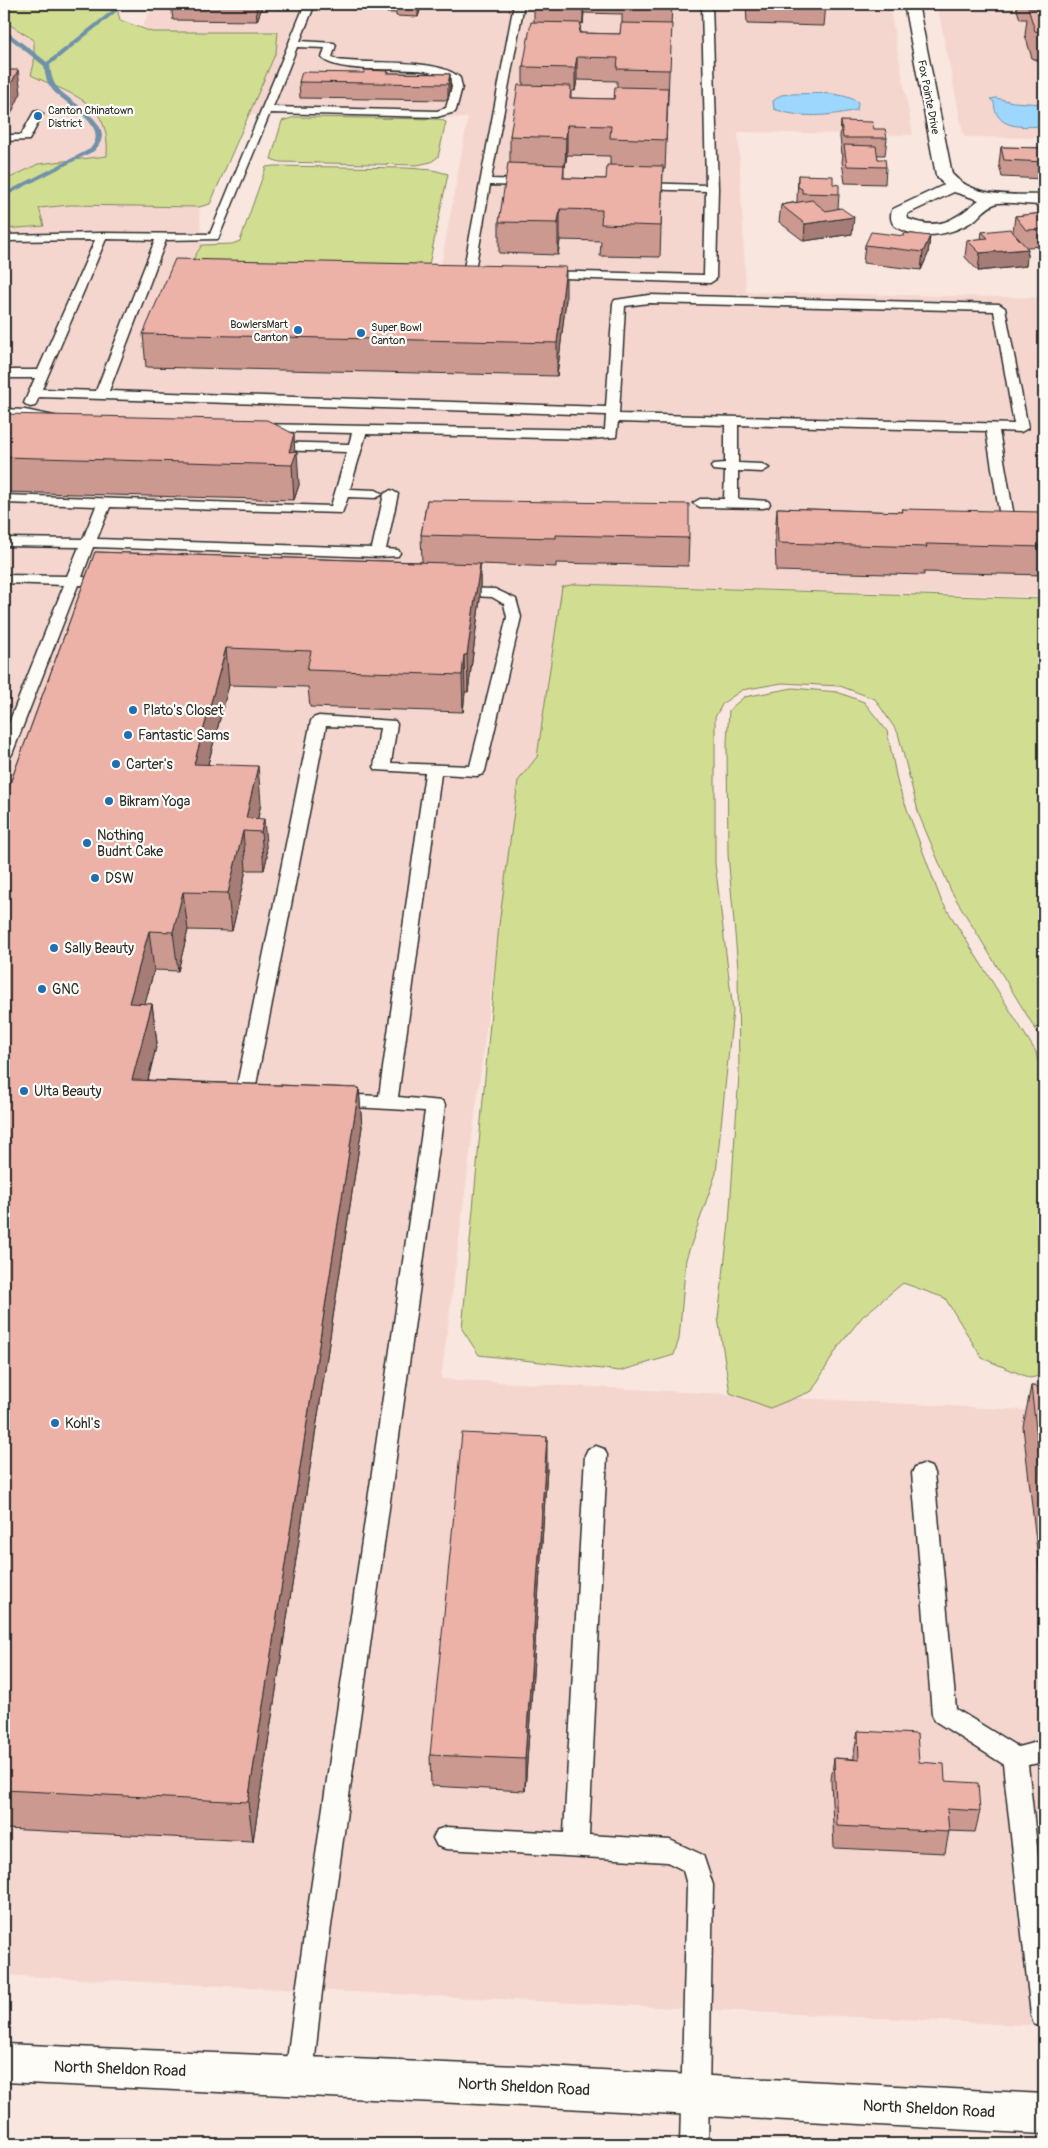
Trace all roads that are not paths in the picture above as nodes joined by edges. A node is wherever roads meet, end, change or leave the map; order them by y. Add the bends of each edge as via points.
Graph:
1 (310, 4) edge
2 (519, 4) edge
3 (707, 4) edge
4 (911, 4) edge
5 (294, 44) junction
6 (267, 110) junction
7 (38, 114) dead end
8 (4, 138) edge
9 (485, 182) junction
10 (544, 184) edge
11 (623, 186) edge
12 (954, 186) junction
13 (712, 188) junction
14 (992, 198) junction
15 (1044, 200) edge
16 (102, 236) junction
17 (162, 236) junction
18 (4, 238) edge
19 (498, 274) edge
20 (527, 275) edge
21 (4, 374) edge
22 (41, 374) junction
23 (35, 393) junction
24 (101, 395) junction
25 (4, 413) edge
26 (25, 414) junction
27 (612, 415) junction
28 (68, 421) edge
29 (732, 421) junction
30 (243, 426) edge
31 (992, 427) junction
32 (360, 430) junction
33 (257, 446) edge
34 (355, 448) junction
35 (718, 467) dead end
36 (732, 468) junction
37 (762, 468) dead end
38 (341, 493) junction
39 (376, 494) dead end
40 (391, 494) dead end
41 (4, 499) edge
42 (104, 502) junction
43 (700, 503) dead end
44 (732, 504) junction
45 (763, 504) dead end
46 (1006, 511) edge
47 (4, 542) edge
48 (88, 544) junction
49 (378, 553) junction
50 (393, 553) dead end
51 (4, 579) edge
52 (72, 581) junction
53 (121, 582) edge
54 (444, 591) edge
55 (4, 754) edge
56 (434, 769) junction
57 (272, 1097) edge
58 (321, 1099) edge
59 (388, 1102) junction
60 (596, 1455) dead end
61 (923, 1473) dead end
62 (1044, 1751) edge
63 (1015, 1758) junction
64 (446, 1838) dead end
65 (576, 1844) junction
66 (1036, 1884) edge
67 (1044, 2015) edge
68 (4, 2063) edge
69 (299, 2076) junction
70 (695, 2094) junction
71 (1044, 2114) edge
72 (694, 2144) edge

1 - 5 lane
2 - 9 lane
3 - 13 lane
4 - 12 street, Fox Pointe Drive via 944,175
5 - 6 lane
5 - 6 lane via 331,45 327,58 346,64 419,66 449,74 455,78 457,87 451,110 437,114
6 - 17 lane via 214,238
7 - 8 lane via 25,138
9 - 10 lane
9 - 19 lane via 469,273
11 - 13 lane
12 - 14 street
12 - 14 street via 899,212 900,222 934,230 953,227
13 - 20 lane via 710,279
14 - 15 street
16 - 17 lane
16 - 18 lane
16 - 22 lane
17 - 24 lane
21 - 22 lane
22 - 23 lane
23 - 24 lane
23 - 26 lane
24 - 27 lane
25 - 26 lane
26 - 28 lane
27 - 29 lane
27 - 31 lane via 619,303 649,299 999,308 1021,428
27 - 32 lane via 611,434
29 - 31 lane
29 - 36 lane
30 - 32 lane
31 - 46 lane
32 - 34 lane
33 - 34 lane
34 - 38 lane
35 - 36 lane
36 - 37 lane
36 - 44 lane
38 - 39 lane
38 - 42 lane via 337,510
40 - 49 lane
41 - 42 lane
42 - 48 lane
43 - 44 lane
44 - 45 lane
47 - 48 lane
48 - 49 lane
48 - 52 lane
49 - 50 lane
51 - 52 lane
52 - 53 lane
52 - 55 lane
54 - 56 lane via 495,593 511,602 514,617 477,771
56 - 57 lane via 382,767 389,724 319,721 244,1096
56 - 59 lane
58 - 59 lane
59 - 69 lane via 435,1105
60 - 65 lane
61 - 63 lane via 944,1714
62 - 63 lane
63 - 66 lane
64 - 65 lane
65 - 70 lane via 670,1851 694,1863 700,1885
66 - 67 lane
68 - 69 street, North Sheldon Road
69 - 70 street, North Sheldon Road
70 - 71 street, North Sheldon Road
70 - 72 lane

